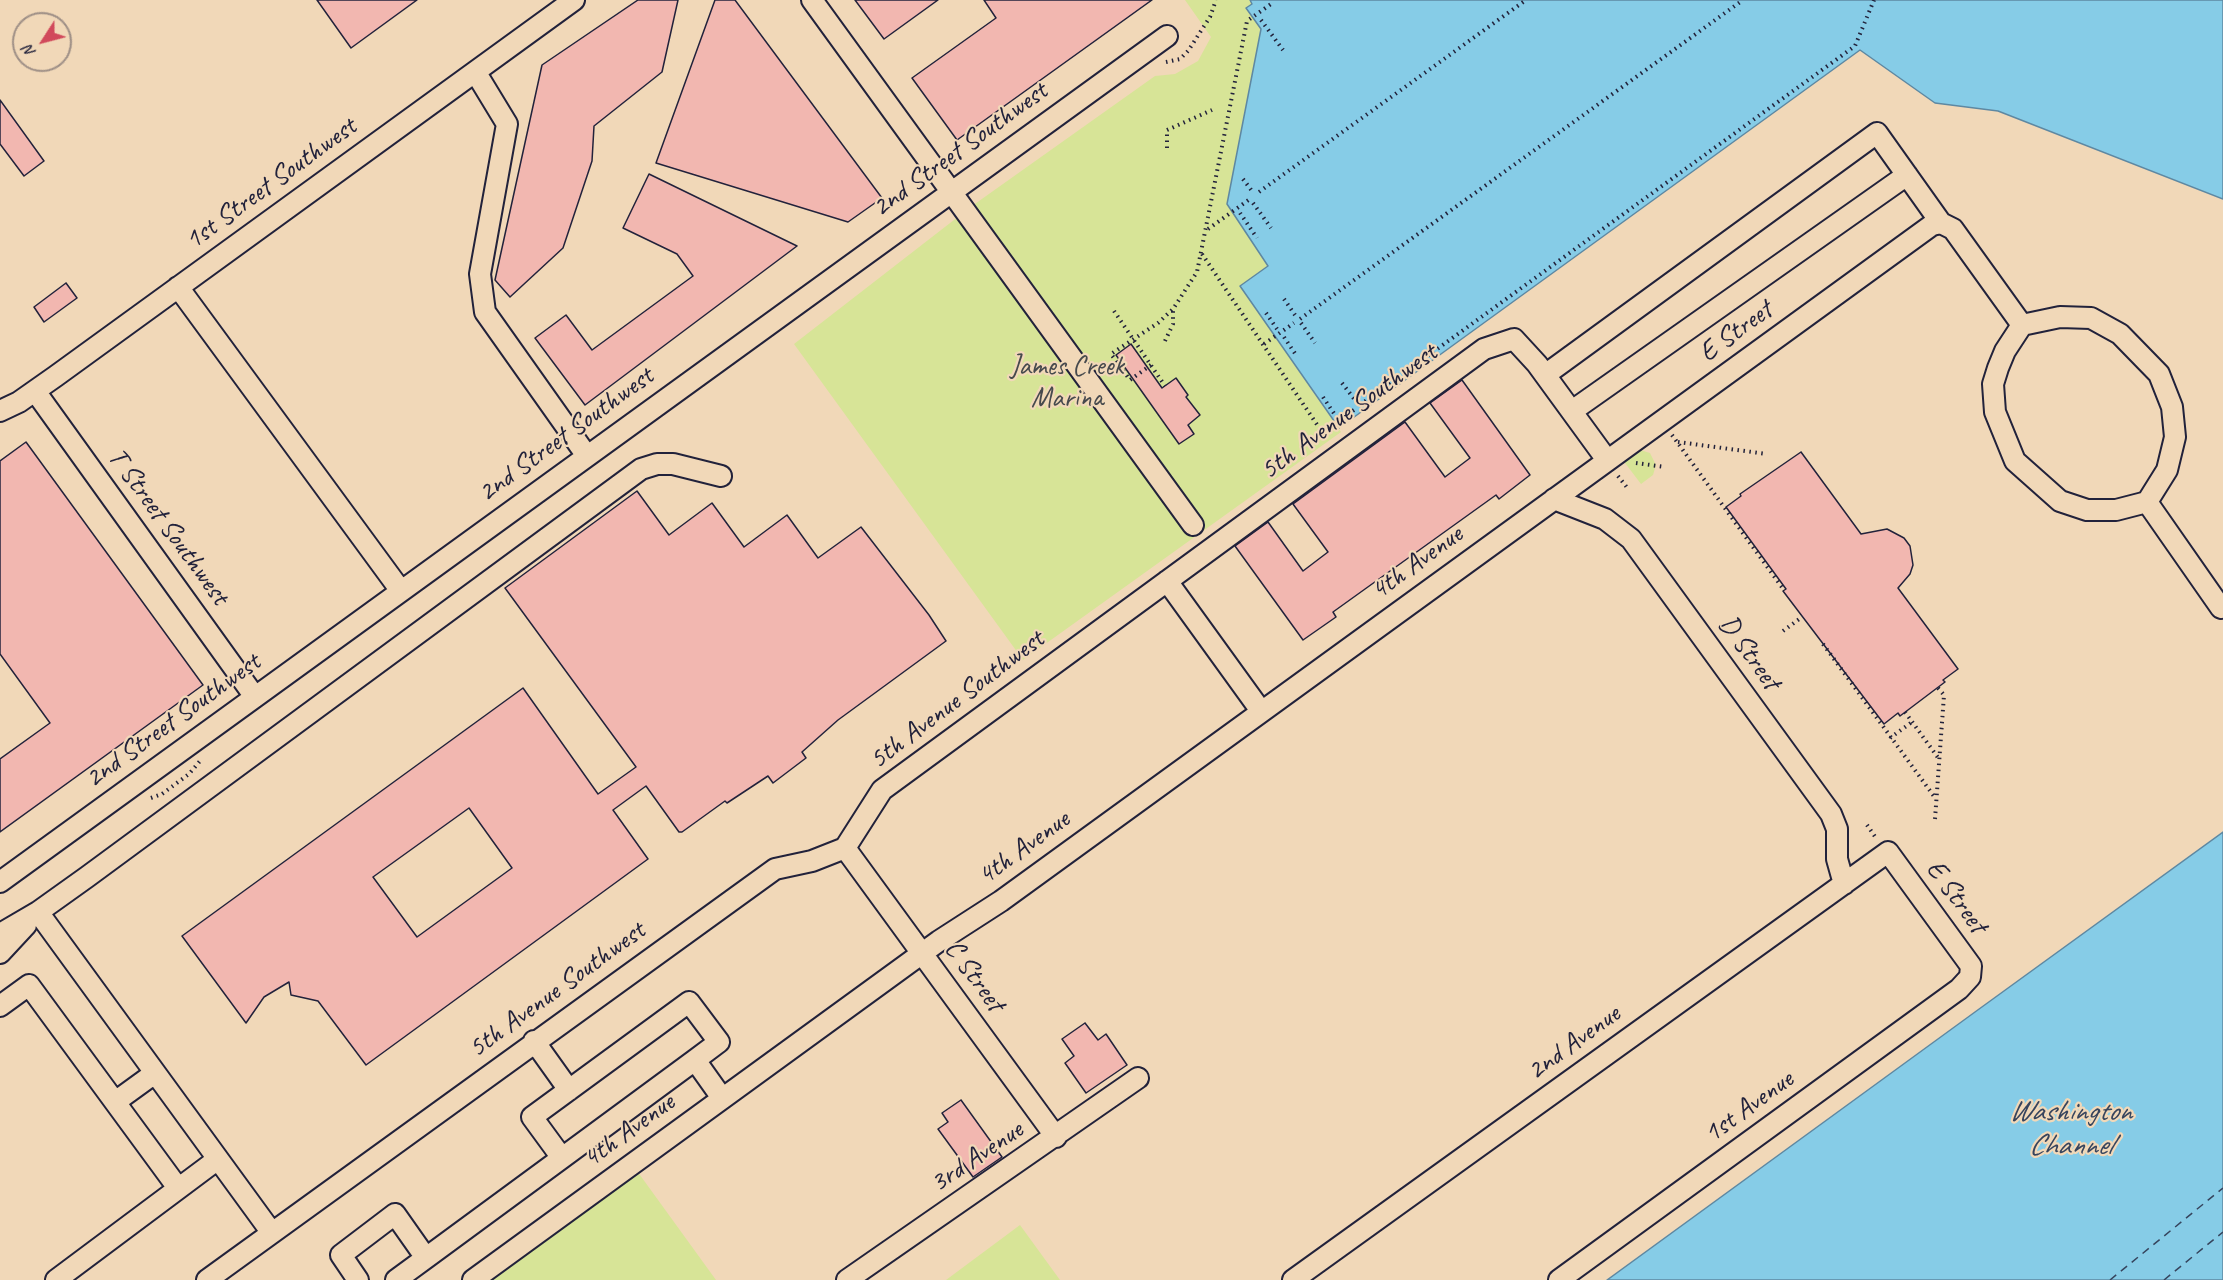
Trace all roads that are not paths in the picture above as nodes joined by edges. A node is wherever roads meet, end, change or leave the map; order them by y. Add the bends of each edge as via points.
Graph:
1 (574, 0) edge
2 (812, 0) edge
3 (1167, 36) dead end
4 (476, 73) junction
5 (1907, 175) junction
6 (950, 192) junction
7 (1941, 223) junction
8 (178, 287) junction
9 (2022, 326) junction
10 (1545, 375) junction
11 (35, 391) junction
12 (0, 411) edge
13 (1572, 411) junction
14 (587, 456) junction
15 (1611, 466) junction
16 (721, 476) dead end
17 (1554, 499) junction
18 (2147, 502) junction
19 (1193, 525) dead end
20 (1167, 581) junction
21 (401, 591) junction
22 (2221, 608) dead end
23 (255, 697) junction
24 (1262, 711) junction
25 (845, 848) junction
26 (1888, 852) joint
27 (0, 882) edge
28 (1844, 884) junction
29 (38, 912) junction
30 (0, 934) edge
31 (922, 953) junction
32 (0, 954) edge
33 (1970, 977) joint
34 (0, 1006) edge
35 (534, 1041) junction
36 (695, 1060) junction
37 (155, 1073) junction
38 (1138, 1078) dead end
39 (569, 1090) junction
40 (722, 1098) junction
41 (115, 1102) junction
42 (1056, 1137) junction
43 (562, 1158) junction
44 (218, 1159) junction
45 (178, 1188) junction
46 (272, 1233) junction
47 (426, 1258) junction
48 (404, 1278) edge
49 (56, 1280) edge
50 (207, 1280) edge
51 (358, 1280) edge
52 (472, 1280) edge
53 (847, 1280) edge
54 (1293, 1280) edge
55 (1559, 1280) edge

1 - 4 street, 1st Street Southwest
2 - 6 street
3 - 6 street, 2nd Street Southwest
4 - 8 street, 1st Street Southwest
4 - 14 street via 507,124 480,273 485,312
5 - 7 street
5 - 10 street via 1876,133
5 - 13 street
6 - 14 street, 2nd Street Southwest
6 - 19 street
7 - 9 street via 1953,229
7 - 15 street, E Street via 1932,225 1661,421
8 - 11 street, 1st Street Southwest
8 - 21 street
9 - 18 street via 2005,351 1994,384 1995,412 2014,461 2060,501 2087,510 2116,510
9 - 18 street via 2060,317 2091,318 2120,334 2159,374 2172,406 2175,436 2167,470
10 - 13 street
10 - 20 street, 5th Avenue Southwest via 1514,339 1484,349
11 - 12 street, 1st Street Southwest
11 - 23 street, T Street Southwest
13 - 15 street
14 - 21 street, 2nd Street Southwest
15 - 17 street, 4th Avenue
16 - 29 street via 673,464 641,469
17 - 24 street, 4th Avenue
17 - 28 street, D Street via 1605,519 1631,539 1831,814 1837,829 1837,859
18 - 22 street
20 - 24 street
20 - 25 street, 5th Avenue Southwest via 882,789
21 - 23 street, 2nd Street Southwest
23 - 27 street, 2nd Street Southwest
24 - 31 street, 4th Avenue via 1001,901
25 - 31 street, C Street
25 - 35 street, 5th Avenue Southwest via 812,861 775,868
26 - 28 street, 2nd Avenue
26 - 33 street, E Street via 1965,956 1971,966
28 - 54 street, 2nd Avenue
29 - 30 street
29 - 32 street
29 - 37 street
31 - 40 street, 4th Avenue
31 - 42 street, C Street
33 - 55 street, 1st Avenue via 1959,989
34 - 41 street via 29,985
35 - 39 street
35 - 46 street, 5th Avenue Southwest
36 - 39 street via 719,1042 689,1002
36 - 40 street
36 - 43 street
37 - 41 street
37 - 44 street
38 - 42 street, 3rd Avenue
39 - 43 street via 532,1117
40 - 52 street, 4th Avenue
41 - 45 street
42 - 53 street, 3rd Avenue
43 - 47 street
44 - 45 street
44 - 46 street
45 - 49 street
46 - 50 street, 5th Avenue Southwest
47 - 48 street
47 - 51 street via 395,1214 340,1255

